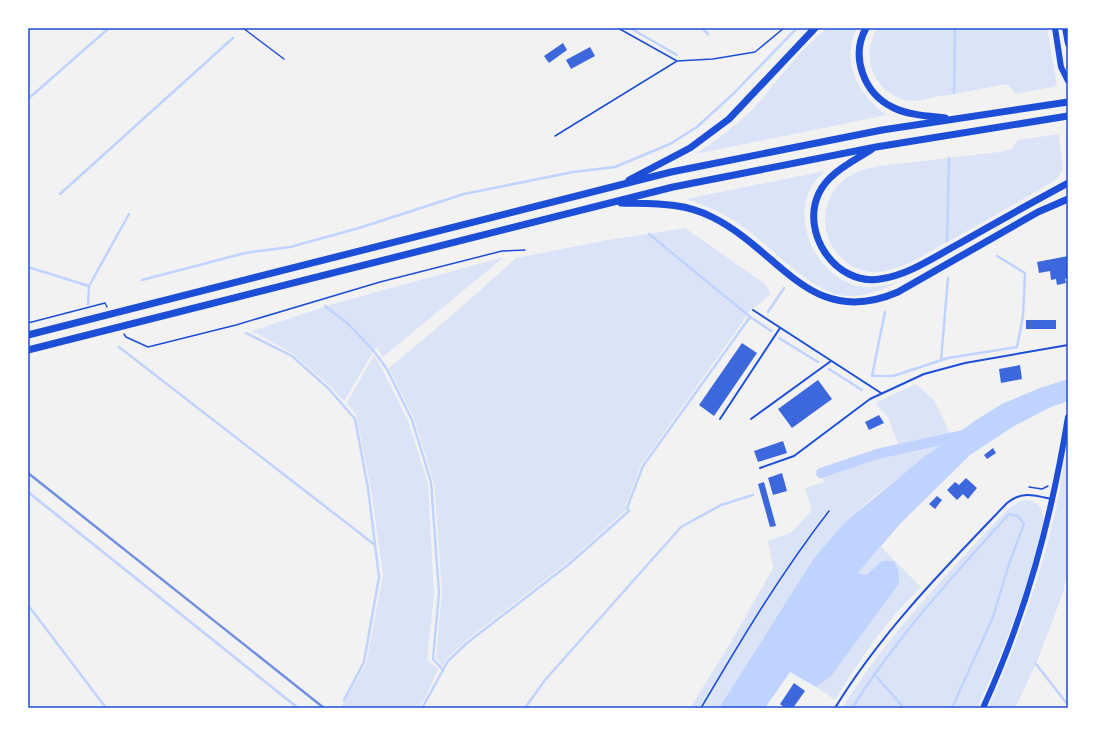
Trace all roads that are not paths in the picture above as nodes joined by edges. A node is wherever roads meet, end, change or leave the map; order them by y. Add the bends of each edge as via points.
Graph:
1 (815, 28) edge
2 (866, 28) edge
3 (1054, 28) edge
4 (1065, 28) edge
5 (1068, 44) edge
6 (1068, 80) edge
7 (1068, 84) edge
8 (1068, 102) edge
9 (1068, 116) edge
10 (957, 118) junction
11 (876, 147) junction
12 (1068, 183) edge
13 (616, 186) junction
14 (1068, 199) edge
15 (610, 203) junction
16 (753, 310) dead end
17 (780, 328) junction
18 (28, 335) edge
19 (1068, 345) edge
20 (28, 350) edge
21 (831, 361) junction
22 (882, 393) junction
23 (1068, 417) edge
24 (720, 419) dead end
25 (751, 419) dead end
26 (760, 468) dead end
27 (1054, 499) junction
28 (835, 708) edge
29 (983, 708) edge

1 - 13 highway via 746,103 711,134
2 - 10 highway via 860,44 859,57 864,78 877,96 893,108 909,113
3 - 6 main road via 1061,66
4 - 5 main road
6 - 7 main road
8 - 10 highway
9 - 11 highway
10 - 13 highway via 808,144
11 - 12 highway via 843,168 826,183 814,204 815,232 827,256 843,270 864,279 890,278 918,266
11 - 15 highway via 673,187
13 - 18 highway
14 - 15 highway via 1032,216 898,292 880,300 850,303 817,295 737,232 711,216 669,203
15 - 20 highway
16 - 17 lane
17 - 21 lane
17 - 24 lane
19 - 22 lane via 965,363 924,374
21 - 22 lane
21 - 25 lane
22 - 26 lane via 870,399 794,456
23 - 27 main road
27 - 28 lane via 1025,494 1006,503 913,602 883,638
27 - 29 main road via 1024,607

